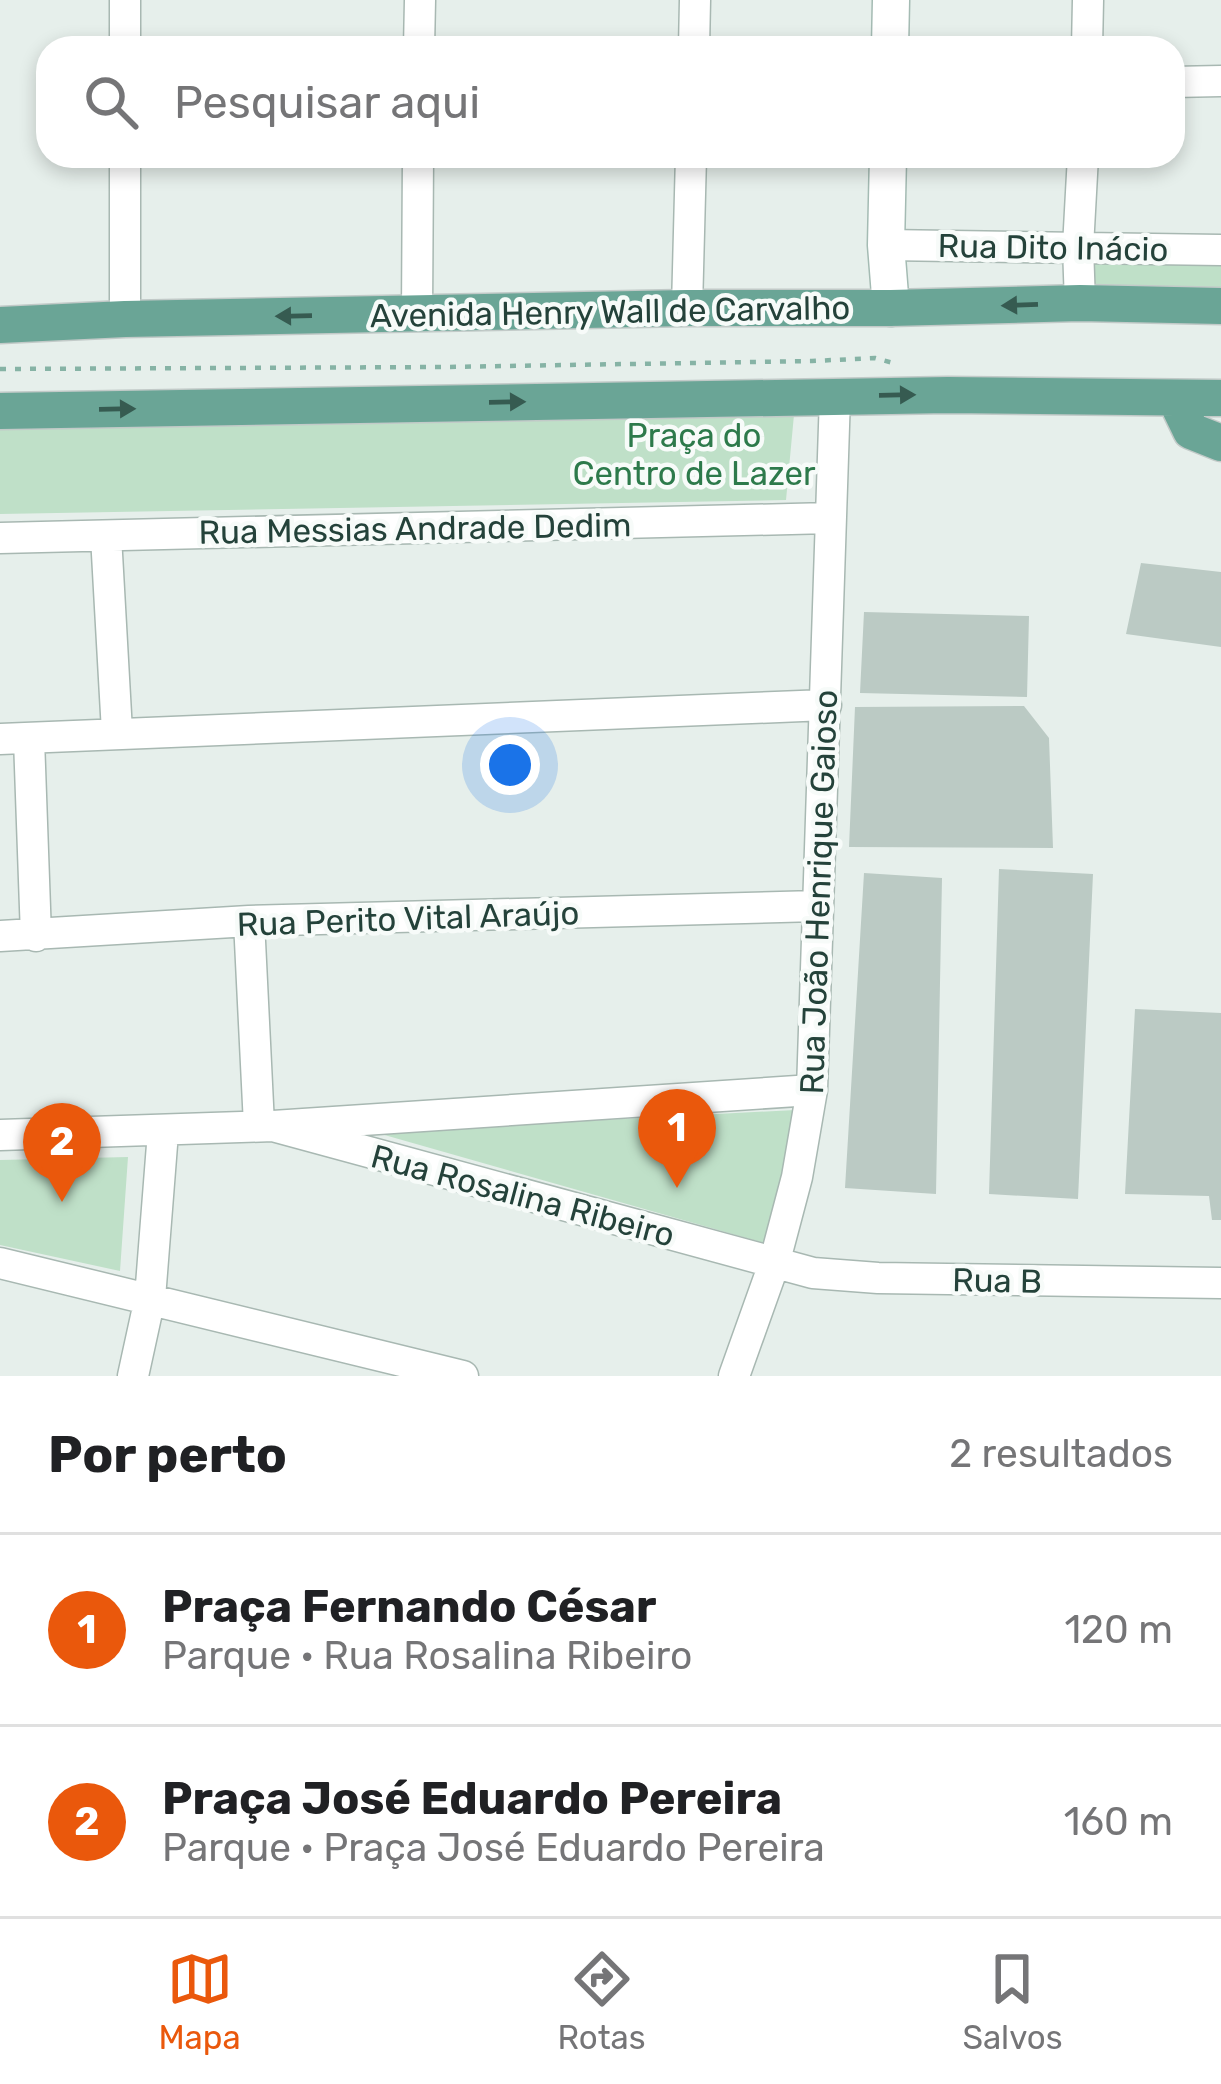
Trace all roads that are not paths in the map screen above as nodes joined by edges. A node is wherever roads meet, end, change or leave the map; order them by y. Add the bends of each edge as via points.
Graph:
1 (124, 0) edge
2 (420, 0) edge
3 (695, 0) edge
4 (892, 0) edge
5 (1088, 0) edge
6 (125, 36) edge
7 (419, 36) edge
8 (694, 36) edge
9 (890, 36) edge
10 (1087, 36) edge
11 (1221, 81) edge
12 (1185, 82) edge
13 (125, 168) edge
14 (418, 168) edge
15 (691, 168) edge
16 (888, 168) edge
17 (1082, 168) edge
18 (886, 245) junction
19 (1078, 247) junction
20 (1221, 250) edge
21 (1080, 303) junction
22 (1221, 306) edge
23 (687, 308) junction
24 (891, 308) junction
25 (417, 313) junction
26 (125, 319) junction
27 (0, 325) edge
28 (836, 397) junction
29 (1175, 398) junction
30 (1221, 398) edge
31 (0, 411) edge
32 (1221, 443) edge
33 (830, 518) junction
34 (106, 536) junction
35 (0, 538) edge
36 (826, 705) junction
37 (117, 732) junction
38 (14, 739) edge
39 (817, 906) junction
40 (249, 921) junction
41 (0, 936) edge
42 (36, 936) junction
43 (812, 1090) junction
44 (266, 1125) junction
45 (163, 1132) junction
46 (0, 1135) edge
47 (0, 1263) edge
48 (774, 1264) junction
49 (1221, 1283) edge
50 (151, 1298) junction
51 (133, 1376) edge
52 (463, 1376) edge
53 (734, 1376) edge

1 - 6 street
2 - 7 street
3 - 8 street
4 - 9 street
5 - 10 street
11 - 12 street
13 - 26 street
14 - 25 street
15 - 23 street
16 - 18 street
17 - 19 street
18 - 19 street, Rua Dito Inácio
18 - 24 street
19 - 20 street, Rua Dito Inácio
19 - 21 street
21 - 22 main road, Avenida Henry Wall de Carvalho
21 -> 24 main road, Avenida Henry Wall de Carvalho
23 - 24 main road, Avenida Henry Wall de Carvalho
23 - 25 main road, Avenida Henry Wall de Carvalho
25 -> 26 main road, Avenida Henry Wall de Carvalho
26 - 27 main road, Avenida Henry Wall de Carvalho
28 -> 29 main road
31 -> 28 main road
28 - 33 street, Rua João Henrique Gaioso
29 - 30 main road
29 - 32 main road via 1190,430
33 - 34 street, Rua Messias Andrade Dedim
33 - 36 street, Rua João Henrique Gaioso
34 - 35 street, Rua Messias Andrade Dedim
34 - 37 street
36 - 37 street
36 - 39 street, Rua João Henrique Gaioso
37 - 38 street
38 - 42 street
39 - 40 street, Rua Perito Vital Araújo
39 - 43 street, Rua João Henrique Gaioso
40 - 42 street, Rua Perito Vital Araújo
40 - 44 street
41 - 42 street, Rua Perito Vital Araújo
43 - 44 street
43 - 48 street, Rua João Henrique Gaioso
44 - 45 street
44 - 48 street, Rua Rosalina Ribeiro
45 - 46 street
45 - 50 street
47 - 50 street
48 - 49 street, Rua B via 878,1279
48 - 53 street, Rua João Henrique Gaioso
50 - 51 street
50 - 52 street

